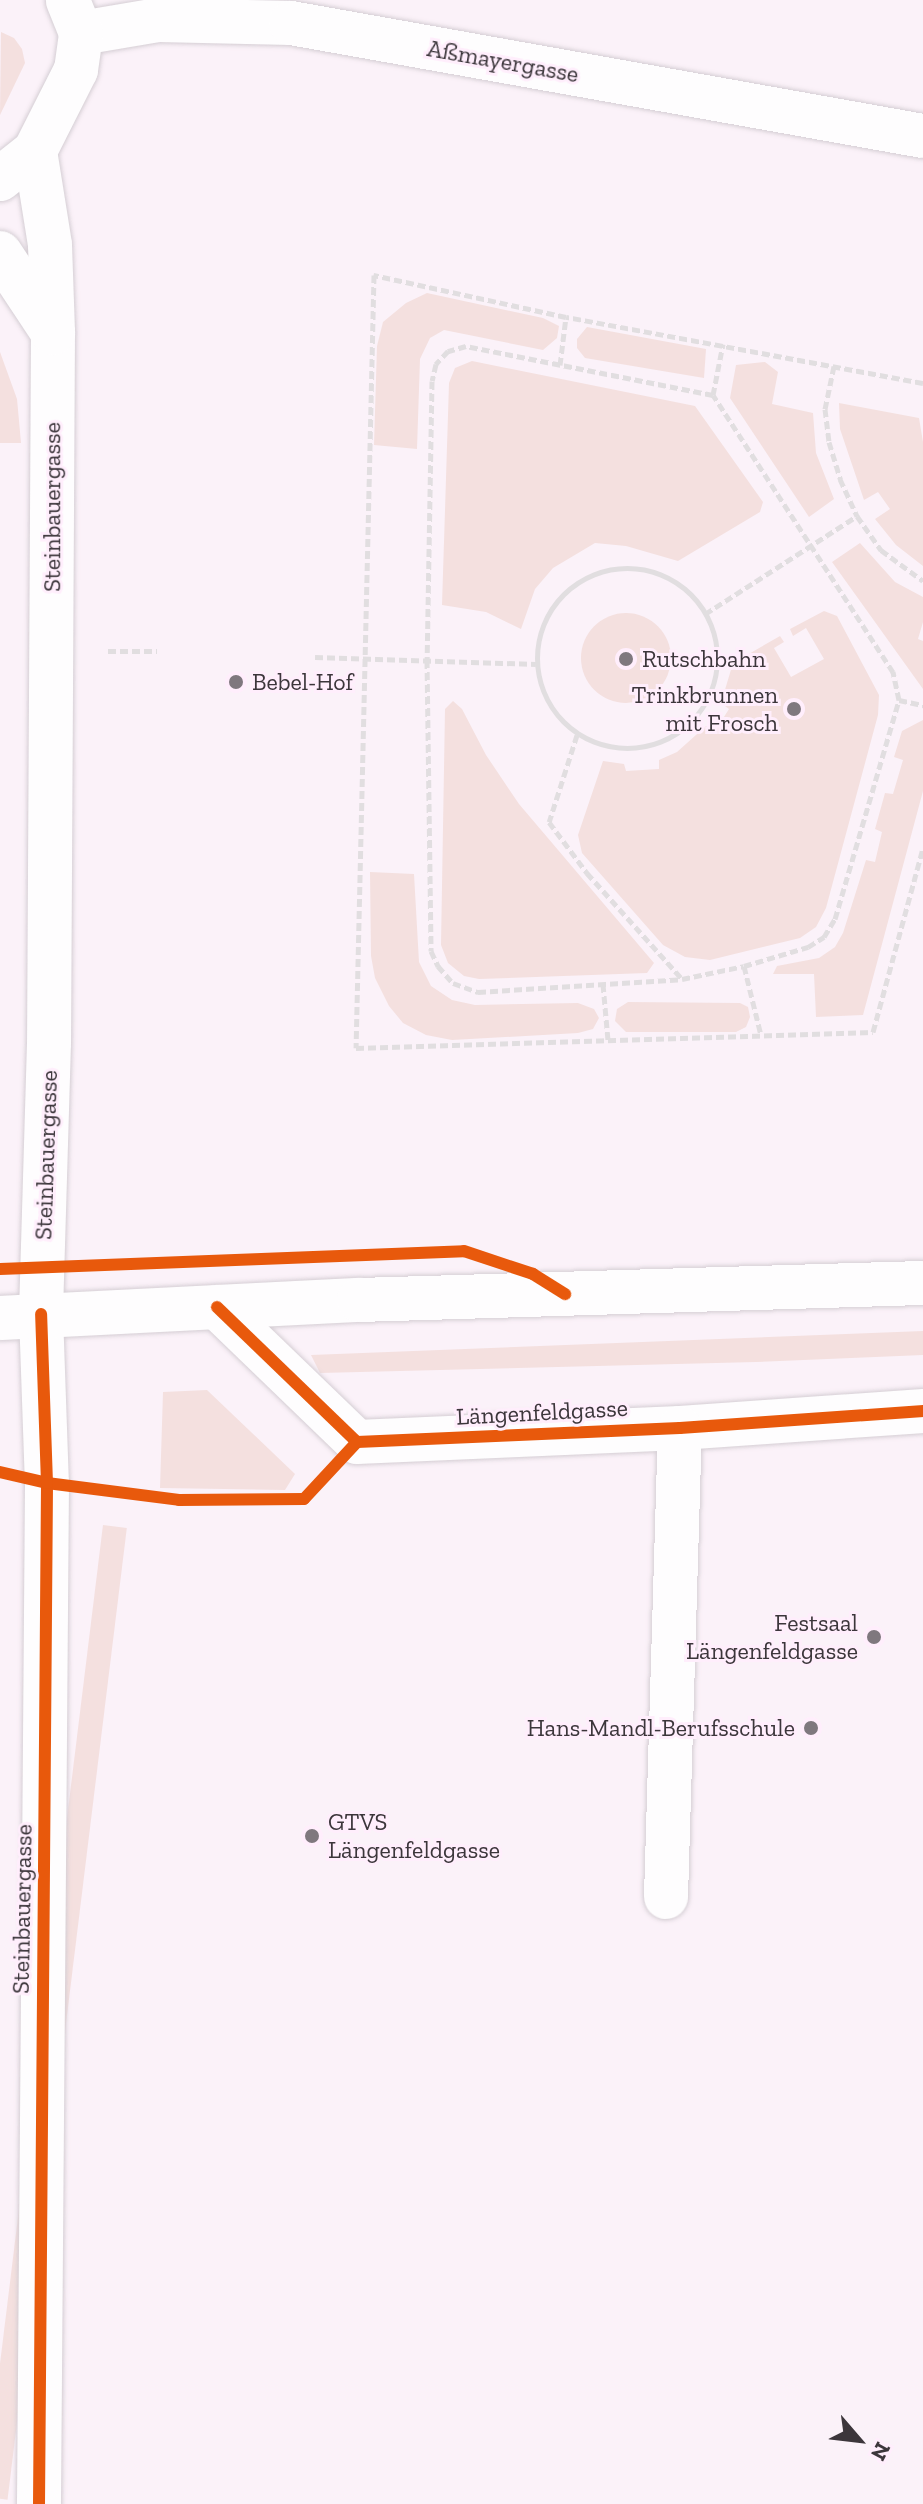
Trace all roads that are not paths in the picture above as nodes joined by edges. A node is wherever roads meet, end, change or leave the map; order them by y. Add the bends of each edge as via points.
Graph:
1 (74, 17) edge
2 (923, 136) edge
3 (35, 151) junction
4 (0, 179) edge
5 (0, 253) edge
6 (53, 333) junction
7 (923, 1283) edge
8 (217, 1307) junction
9 (20, 1316) edge
10 (923, 1411) edge
11 (680, 1428) junction
12 (666, 1897) dead end
13 (39, 2504) edge

1 - 2 street, Aßmayergasse via 291,23
1 - 3 street via 76,70
3 - 4 street
3 - 6 street, Steinbauergasse via 50,245
5 - 6 street
6 - 9 street, Steinbauergasse via 49,1027
7 - 8 street
8 - 9 street
8 - 11 street, Längenfeldgasse via 357,1442
9 - 13 street, Steinbauergasse via 47,1483
10 - 11 street, Längenfeldgasse
11 - 12 street

